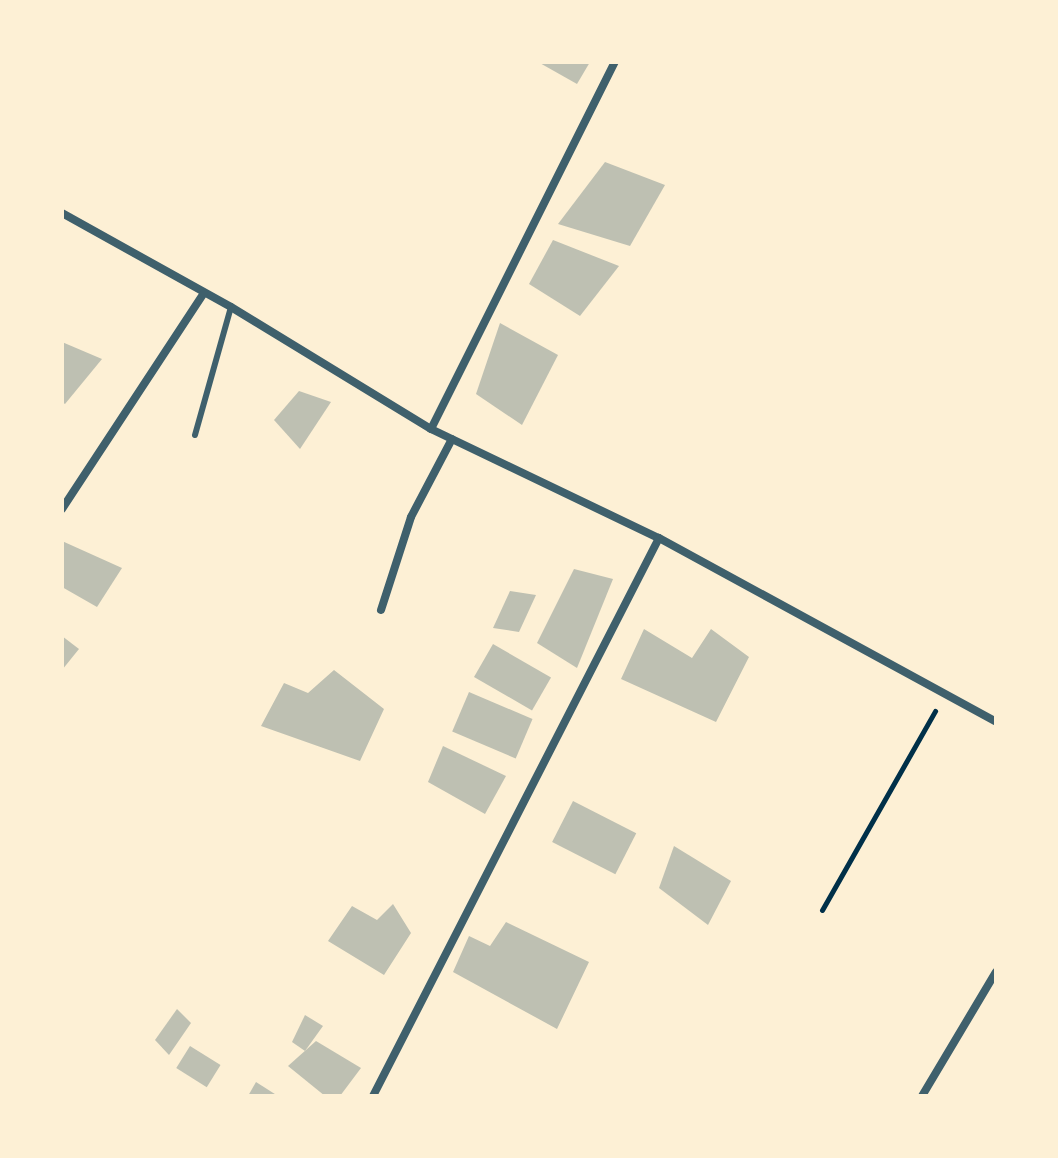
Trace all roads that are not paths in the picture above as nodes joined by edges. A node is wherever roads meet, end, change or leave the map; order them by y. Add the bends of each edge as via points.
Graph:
1 (615, 62) edge
2 (62, 213) edge
3 (204, 293) junction
4 (231, 307) junction
5 (431, 429) junction
6 (195, 435) dead end
7 (452, 439) junction
8 (62, 509) edge
9 (659, 538) junction
10 (381, 610) dead end
11 (996, 722) edge
12 (996, 972) edge
13 (373, 1096) edge
14 (922, 1096) edge

1 - 5 street
2 - 3 street
3 - 4 street
3 - 8 street
4 - 5 street
4 - 6 lane
5 - 7 street
7 - 9 street
7 - 10 street via 411,517
9 - 11 street
9 - 13 street
12 - 14 street

